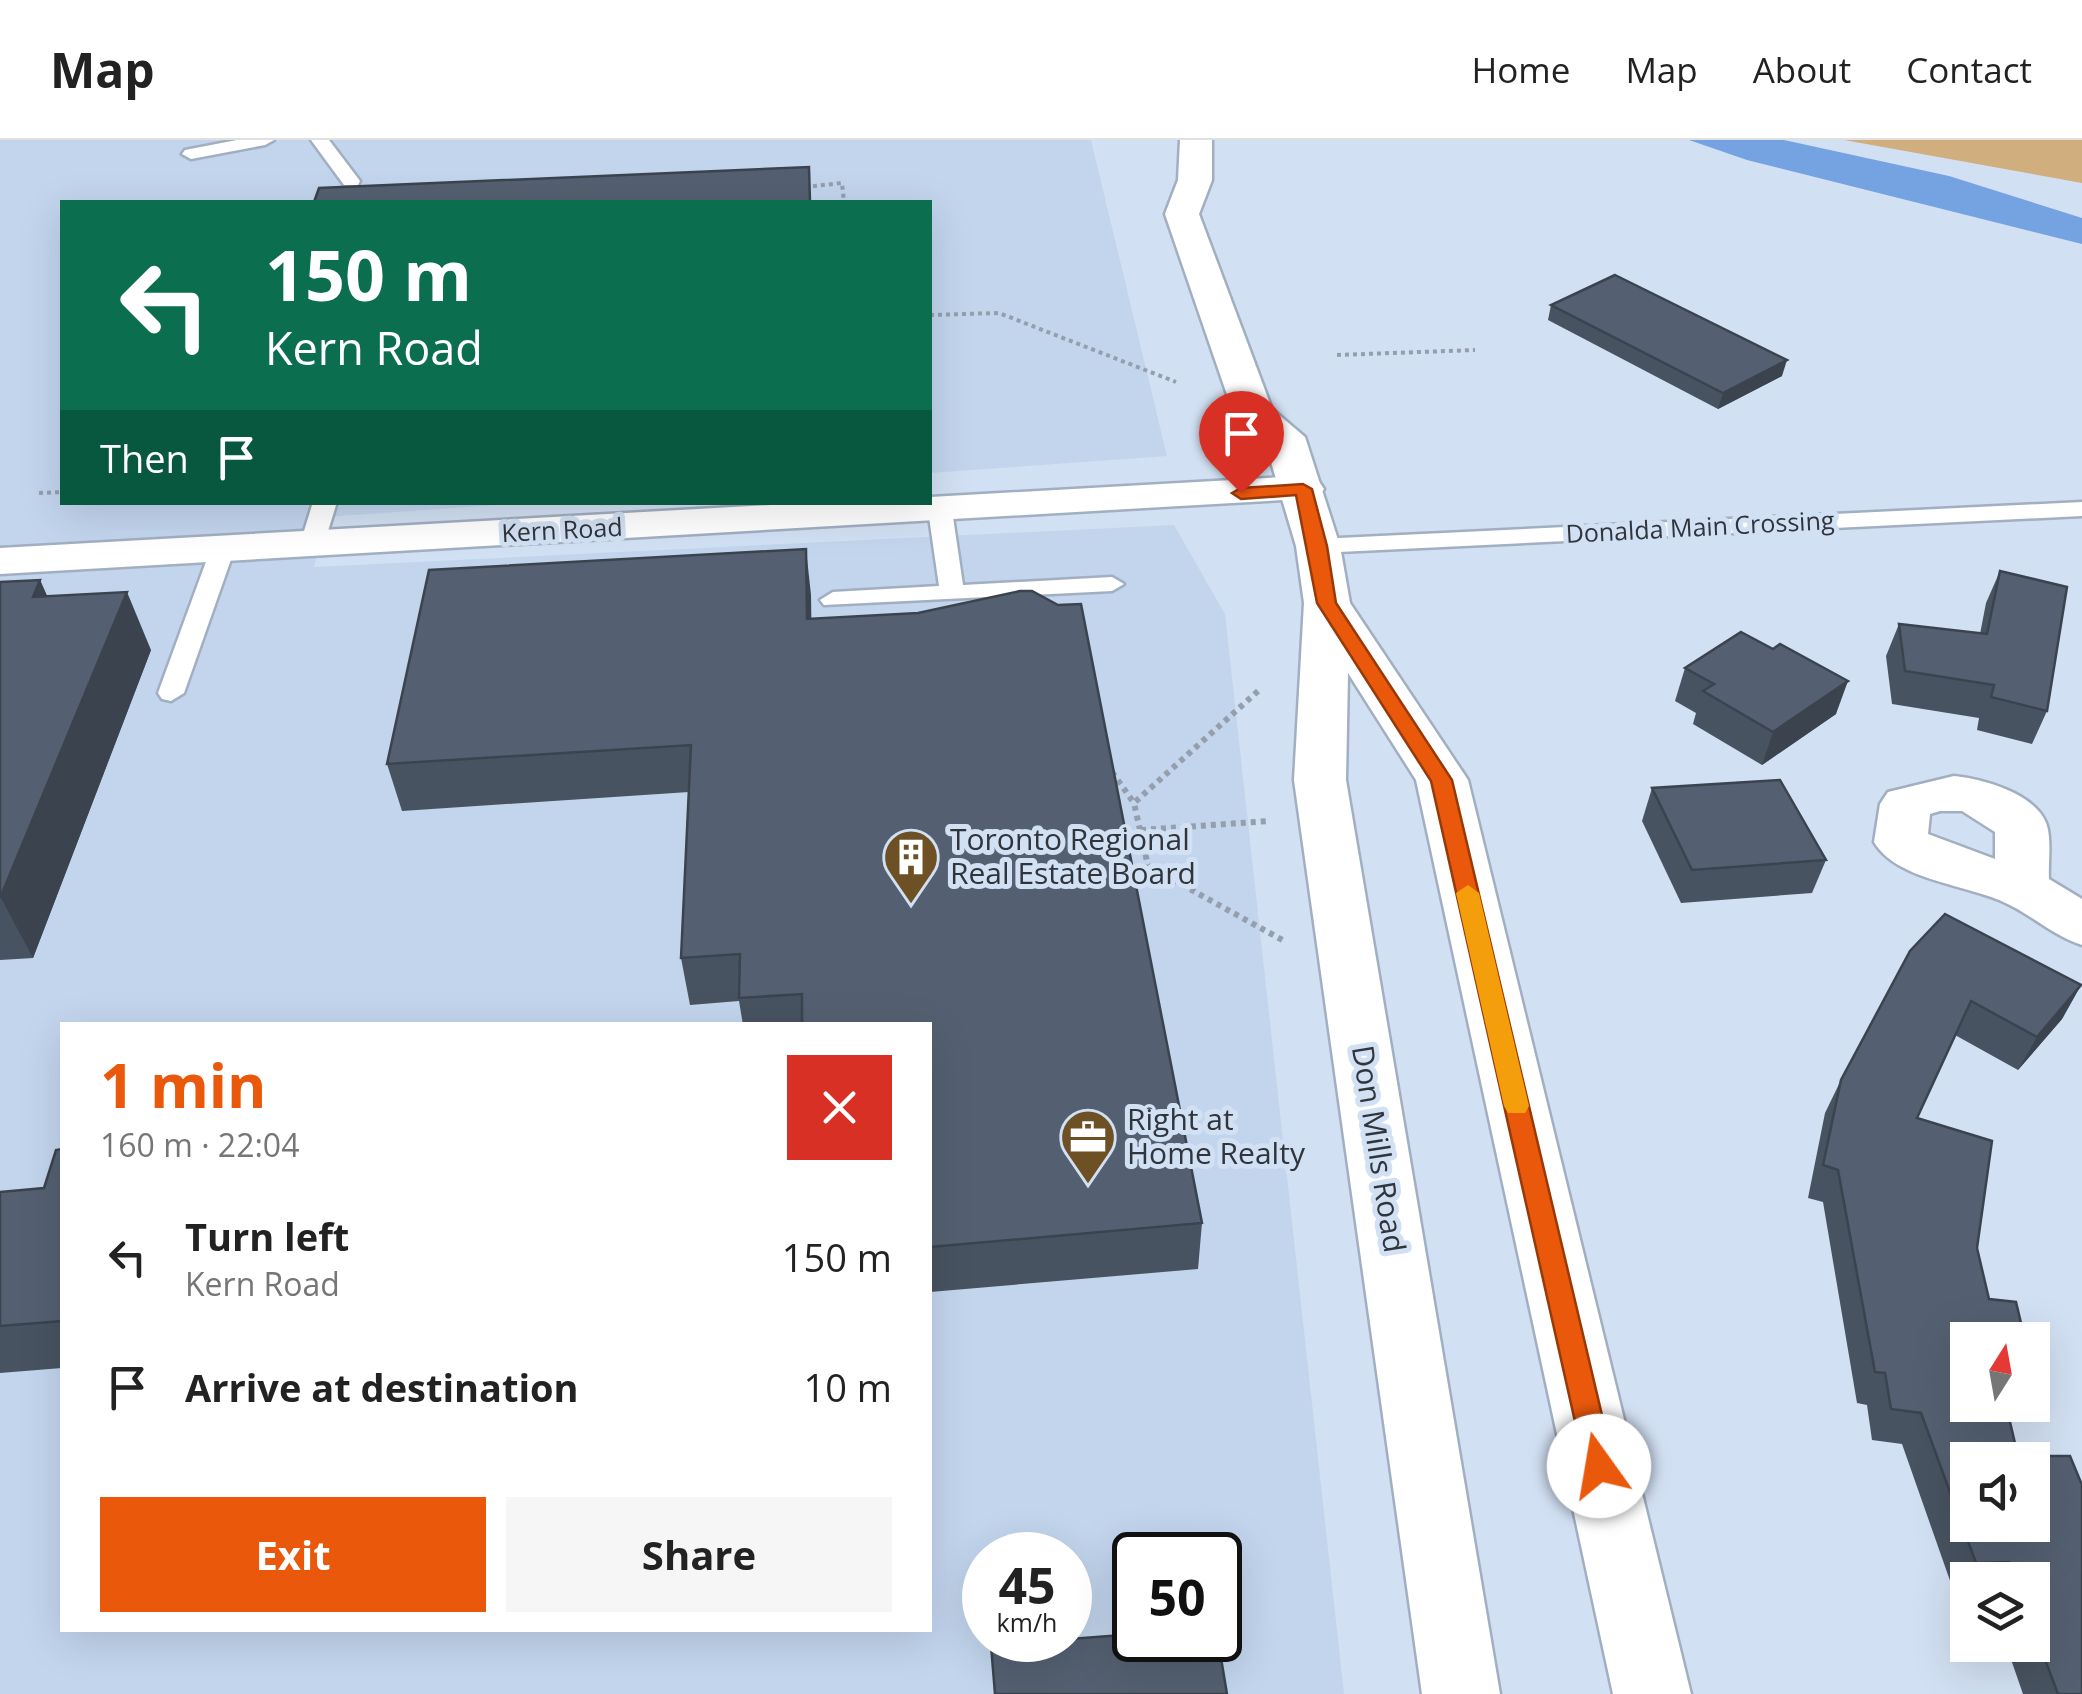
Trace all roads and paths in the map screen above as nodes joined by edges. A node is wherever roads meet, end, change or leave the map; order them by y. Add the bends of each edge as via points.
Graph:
1 (266, 140) edge
2 (320, 140) edge
3 (1196, 140) edge
4 (191, 154) dead end
5 (797, 176) edge
6 (351, 180) dead end
7 (1194, 180) junction
8 (806, 184) junction
9 (805, 194) edge
10 (844, 200) edge
11 (932, 315) edge
12 (1475, 350) dead end
13 (1337, 355) dead end
14 (1176, 382) dead end
15 (1282, 400) junction
16 (1303, 489) junction
17 (60, 492) edge
18 (39, 493) dead end
19 (324, 505) edge
20 (922, 508) edge
21 (2082, 509) edge
22 (312, 544) junction
23 (223, 548) junction
24 (0, 561) edge
25 (1322, 575) junction
26 (1112, 584) dead end
27 (952, 593) junction
28 (833, 600) dead end
29 (1258, 691) dead end
30 (171, 693) dead end
31 (1105, 762) edge
32 (1134, 803) junction
33 (1278, 820) dead end
34 (1141, 830) junction
35 (2022, 888) dead end
36 (2082, 925) edge
37 (1293, 946) dead end
38 (1462, 1694) edge
39 (1652, 1694) edge

1 - 4 lane
2 - 6 lane
3 - 7 main road, Don Mills Road
5 - 8 path
7 - 15 main road, Don Mills Road via 1219,214
7 - 15 main road, Don Mills Road via 1182,214 1254,415
8 - 9 path
8 - 10 path via 842,183
11 - 14 path via 999,313
12 - 13 path
15 - 16 main road, Don Mills Road
16 - 20 main road, Kern Road
16 - 25 main road, Don Mills Road
17 - 18 path
19 - 22 lane
20 - 22 main road, Kern Road
20 - 27 lane
21 - 25 lane, Donalda Main Crossing
22 - 23 main road, Kern Road
23 - 24 main road, Kern Road
23 - 30 lane
25 - 38 main road, Don Mills Road via 1320,780
25 - 39 main road, Don Mills Road via 1442,780
26 - 27 lane
27 - 28 lane
29 - 32 path
31 - 32 path
32 - 34 path
33 - 34 path
34 - 37 path via 1148,866
35 - 36 main road

